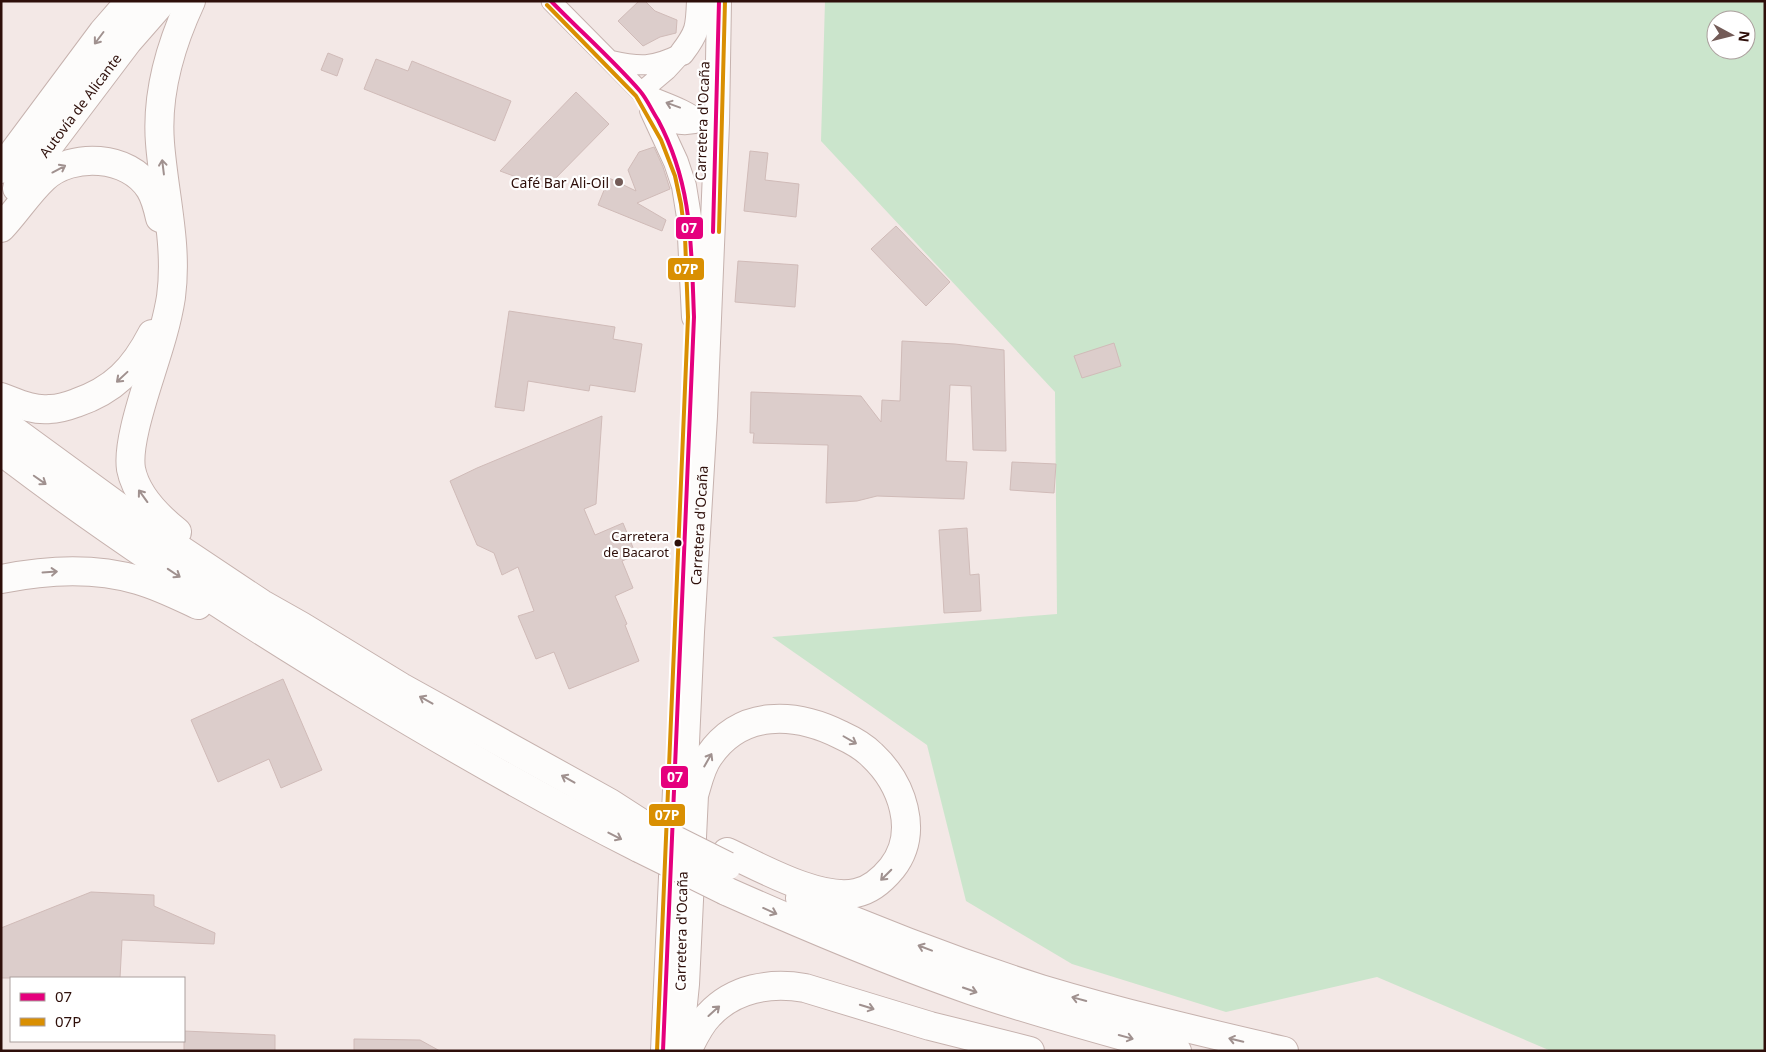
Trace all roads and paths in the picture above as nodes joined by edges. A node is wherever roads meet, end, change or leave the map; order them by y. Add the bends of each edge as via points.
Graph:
1 (130, 1) edge
2 (163, 1) edge
3 (191, 1) edge
4 (551, 1) edge
5 (711, 4) edge
6 (682, 53) junction
7 (609, 60) junction
8 (647, 101) junction
9 (702, 122) junction
10 (1, 169) edge
11 (1, 213) edge
12 (1, 228) edge
13 (694, 317) junction
14 (706, 389) junction
15 (1, 397) edge
16 (1, 422) edge
17 (1, 451) edge
18 (1, 579) edge
19 (302, 626) junction
20 (591, 824) junction
21 (640, 827) junction
22 (727, 870) junction
23 (677, 1046) edge
24 (1030, 1051) edge
25 (1177, 1051) edge
26 (1284, 1051) edge

1 -> 10 highway, Autovía de Alicante via 103,32
2 - 11 highway, Autovía de Alicante via 128,41
19 -> 3 highway via 272,597 175,532 137,488 131,468 137,418 171,296 173,243 160,142 161,88 178,29
4 - 7 street
5 - 6 main road
5 - 9 main road, Carretera d'Ocaña via 709,112
5 - 14 main road, Carretera d'Ocaña via 717,123
6 - 7 street via 651,64
6 - 8 street
7 - 8 street
8 - 9 street via 660,117 677,124 685,126
8 - 13 main road via 684,186 689,217
9 - 13 main road, Carretera d'Ocaña
9 - 14 main road via 709,133 701,336
12 -> 15 highway via 44,178 60,167 91,160 108,162 123,167 150,189 158,208 165,250 159,311 152,333 142,354 115,384 93,398 49,410
13 - 23 main road, Carretera d'Ocaña
14 - 23 main road, Carretera d'Ocaña via 685,779
16 - 19 highway via 142,524 262,604
17 -> 20 highway via 131,545 270,638 459,752
18 -> 20 highway via 71,571 138,580 172,593 199,606 299,670 512,794
21 -> 19 highway via 610,803 401,687
20 -> 21 highway
21 - 22 highway, bridge
21 - 22 highway
23 -> 22 highway via 685,984 694,795 708,757 721,742 737,729 757,720 799,720 823,726 872,755 892,780 902,801 906,822 904,844 898,860 886,876 869,888 837,894 794,882
22 -> 25 highway via 865,951 973,991
26 -> 22 highway via 1042,989 885,933
23 -> 24 highway via 696,1033 708,1015 727,999 750,989 789,986

